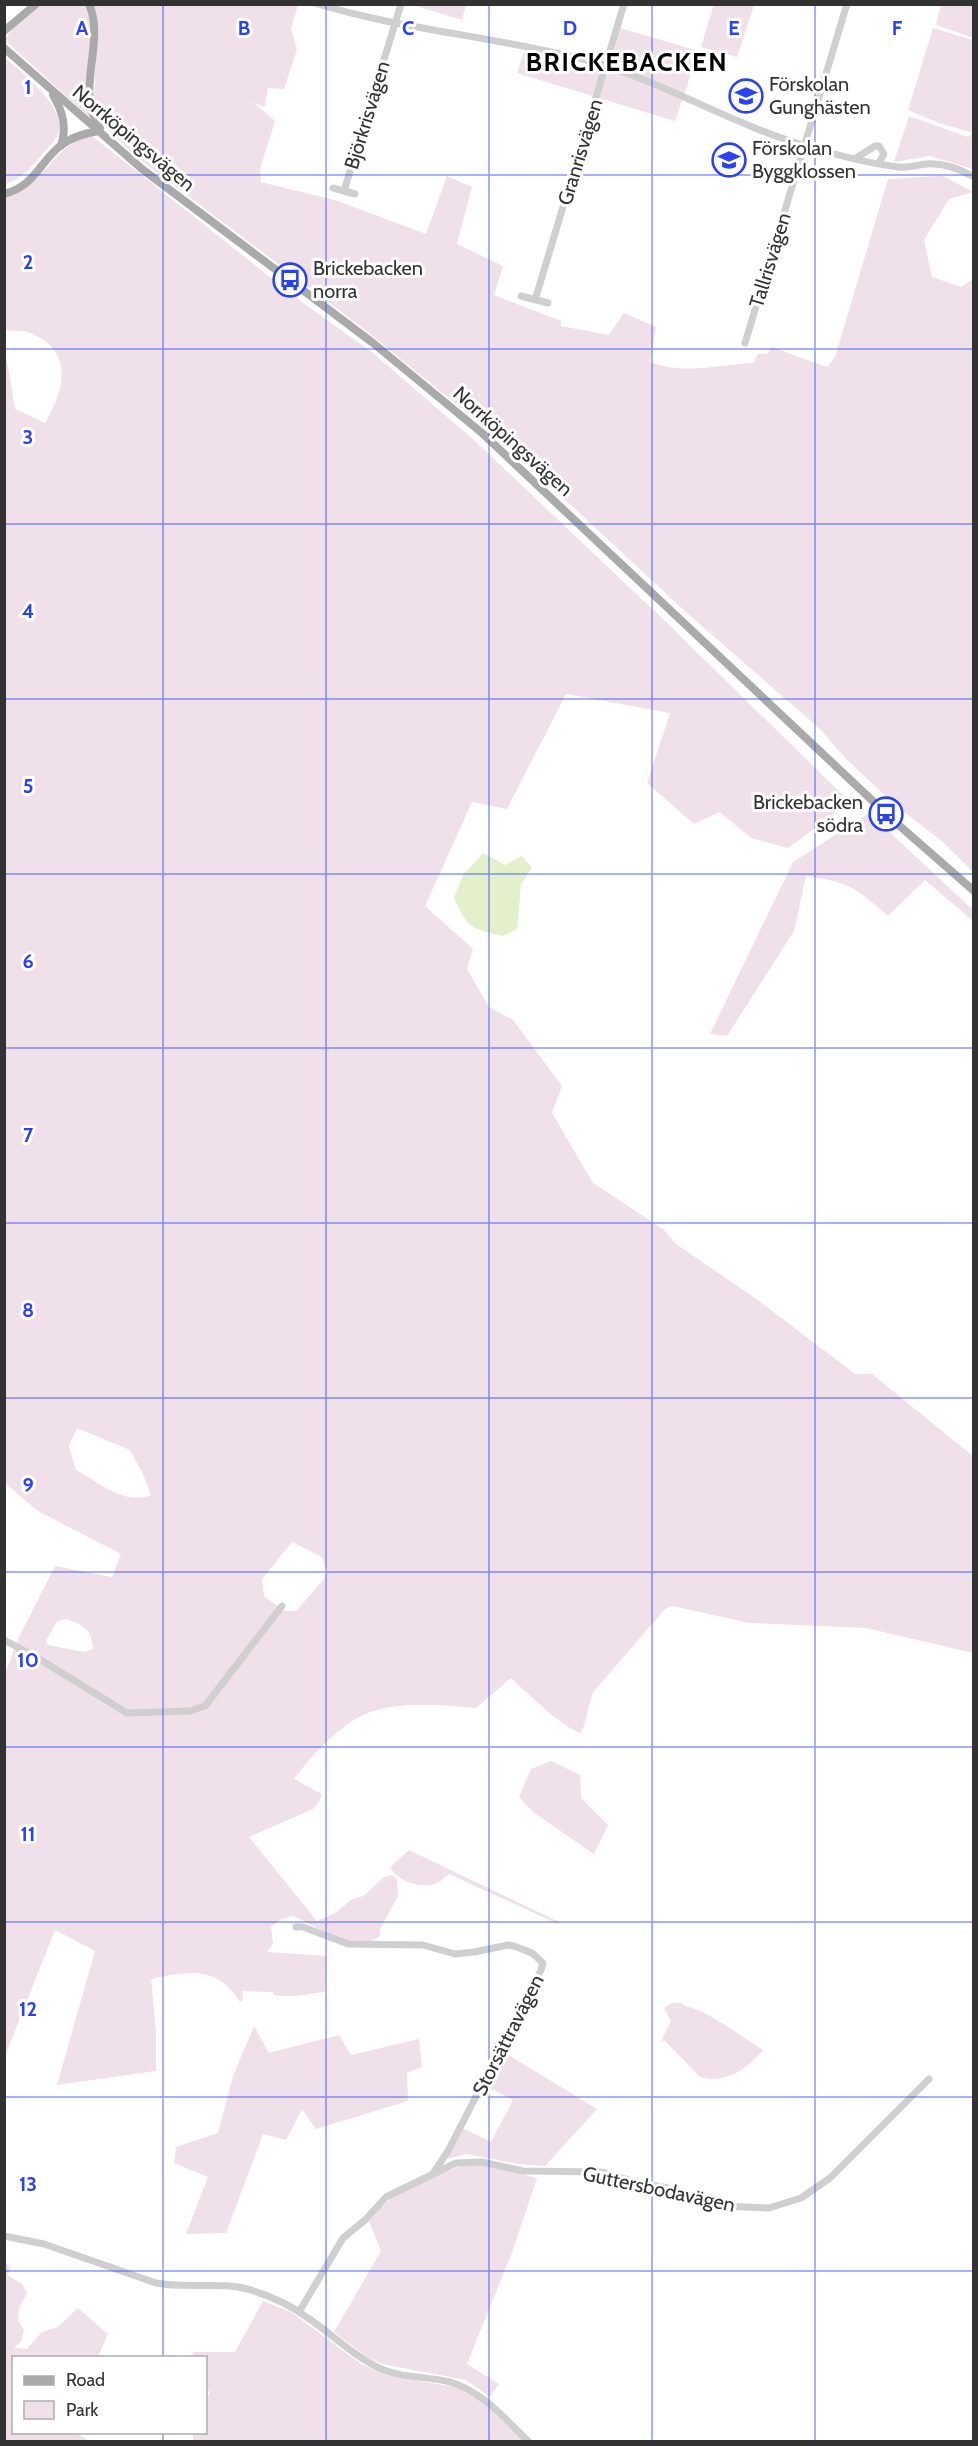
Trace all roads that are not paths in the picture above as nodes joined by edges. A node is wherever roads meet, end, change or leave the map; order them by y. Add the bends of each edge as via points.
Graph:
1 (27, 4) edge
2 (36, 4) edge
3 (88, 4) edge
4 (318, 4) edge
5 (400, 4) edge
6 (624, 4) edge
7 (847, 4) edge
8 (395, 23) junction
9 (9, 26) edge
10 (4, 48) edge
11 (606, 66) junction
12 (47, 87) junction
13 (99, 131) junction
14 (108, 138) junction
15 (61, 146) junction
16 (805, 146) junction
17 (856, 158) junction
18 (879, 163) junction
19 (974, 177) edge
20 (333, 188) dead end
21 (344, 191) junction
22 (4, 194) edge
23 (355, 194) dead end
24 (521, 296) dead end
25 (535, 300) junction
26 (548, 303) dead end
27 (745, 343) dead end
28 (974, 891) edge
29 (282, 1606) dead end
30 (4, 1640) edge
31 (296, 1927) dead end
32 (929, 2079) dead end
33 (432, 2174) junction
34 (4, 2236) edge
35 (299, 2312) junction
36 (529, 2442) edge

1 - 9 main road
2 - 9 main road
3 - 14 main road via 93,26 90,101 95,121
4 - 8 street
5 - 8 street, Björkrisvägen
6 - 11 street, Granrisvägen
7 - 16 street, Tallrisvägen
8 - 11 street via 511,43
8 - 21 street, Björkrisvägen
10 - 12 main road, Norrköpingsvägen
11 - 16 street
11 - 25 street, Granrisvägen
12 - 13 main road, Norrköpingsvägen
12 - 15 main road via 63,117
13 - 14 main road, Norrköpingsvägen
13 - 15 main road via 83,134
14 - 28 main road, Norrköpingsvägen via 190,207 373,343 482,433 894,821
15 - 22 main road via 23,188
16 - 17 street
16 - 27 street, Tallrisvägen
17 - 18 street
17 - 18 street via 879,146 884,154
18 - 19 street via 898,167 939,165
20 - 21 street, Björkrisvägen
21 - 23 street, Björkrisvägen
24 - 25 street
25 - 26 street
29 - 30 street via 205,1706 190,1711 127,1713
31 - 33 street, Storsättravägen via 348,1944 423,1945 455,1954 508,1945 532,1953 543,1963 445,2157
32 - 33 street, Guttersbodavägen via 830,2178 811,2192 770,2208 720,2206 668,2188 592,2171 524,2170 471,2162 456,2163
33 - 35 street, Guttersbodavägen via 386,2197 343,2238
34 - 35 street via 44,2244 156,2283 250,2290
35 - 36 street via 379,2368 472,2391

